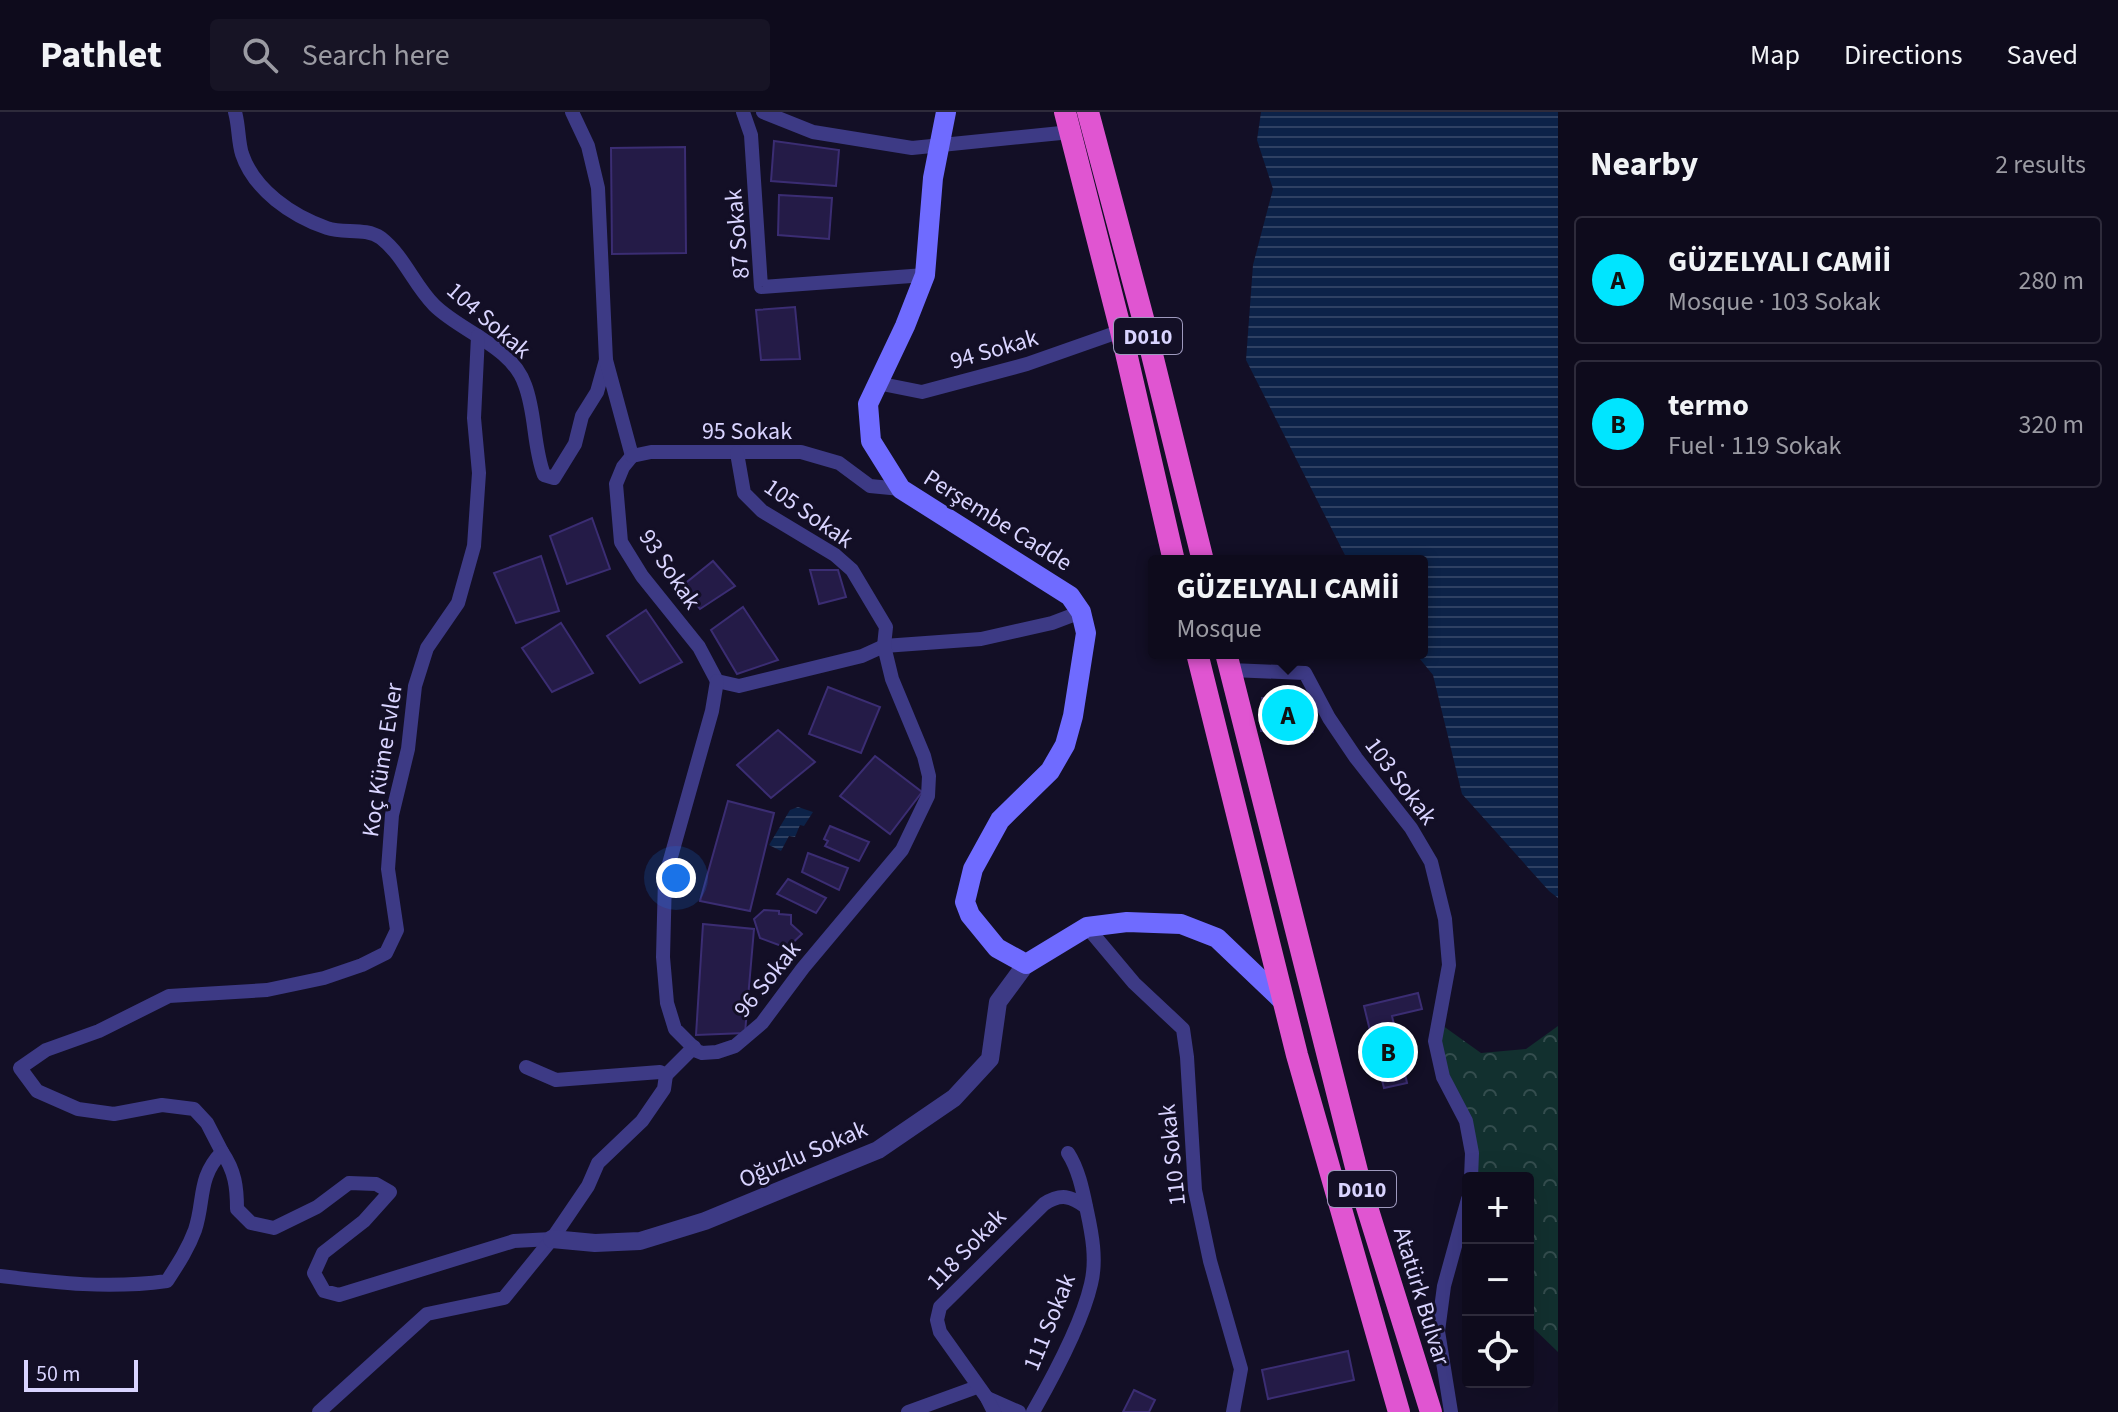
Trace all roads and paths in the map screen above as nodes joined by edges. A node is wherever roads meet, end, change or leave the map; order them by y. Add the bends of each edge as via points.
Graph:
1 (235, 112) edge
2 (572, 112) edge
3 (743, 112) edge
4 (763, 112) edge
5 (946, 112) edge
6 (1088, 112) edge
7 (1097, 112) edge
8 (1068, 122) edge
9 (941, 144) junction
10 (1101, 166) junction
11 (925, 275) junction
12 (1121, 331) junction
13 (478, 336) junction
14 (606, 360) junction
15 (877, 383) junction
16 (737, 453) junction
17 (632, 456) junction
18 (901, 489) junction
19 (1173, 555) edge
20 (1202, 555) edge
21 (1081, 612) junction
22 (884, 646) junction
23 (1198, 659) edge
24 (1229, 662) edge
25 (717, 681) junction
26 (1087, 927) junction
27 (1026, 964) junction
28 (1284, 1002) junction
29 (694, 1047) junction
30 (526, 1067) dead end
31 (666, 1075) junction
32 (222, 1152) junction
33 (1068, 1153) dead end
34 (1471, 1172) edge
35 (1086, 1207) junction
36 (1462, 1221) edge
37 (552, 1239) junction
38 (0, 1276) edge
39 (986, 1399) edge
40 (319, 1412) edge
41 (908, 1412) edge
42 (1019, 1412) edge
43 (1033, 1412) edge
44 (1233, 1412) edge
45 (1399, 1412) edge
46 (1431, 1412) edge
47 (1451, 1412) edge

1 - 13 street, 104 Sokak via 250,174 276,201 329,229 378,236 434,305
2 - 14 street via 588,146 598,188
3 - 11 street, 87 Sokak via 751,135 761,287
4 - 9 street via 813,132 890,146
5 - 9 main road, Perşembe Cadde
6 - 10 highway, D010
7 - 10 street
8 - 9 street
8 - 12 highway
9 - 11 main road, Perşembe Cadde
10 - 20 highway, D010
11 - 15 main road, Perşembe Cadde
12 - 15 street, 94 Sokak via 1027,364 922,392
12 - 19 highway
13 - 14 street, 104 Sokak via 507,358 525,383 538,459 544,475 554,478 575,444
13 - 32 street, Koç Küme Evler via 474,546 458,603 427,648 415,686 408,749 392,815 388,869 397,930 386,953 324,978 267,990 169,996 46,1050 20,1068 37,1091 78,1109 114,1114 162,1105 194,1109
14 - 17 street
15 - 18 main road, Perşembe Cadde via 868,404 871,441
16 - 17 street, 95 Sokak
16 - 18 street, 95 Sokak via 801,452 839,463 870,486
16 - 22 street, 105 Sokak via 744,493 762,511 852,570 886,627
17 - 25 street, 93 Sokak via 616,484 621,542 699,647
18 - 21 main road, Perşembe Cadde via 1070,596
21 - 22 street via 981,639
21 - 27 main road via 1086,633 1065,745 1050,771 1000,820 966,889 965,902 982,931 997,948
22 - 25 street via 739,686
22 - 29 street, 96 Sokak via 929,776 918,821 902,850 762,1023 735,1046 702,1053
23 - 28 highway
24 - 34 street, 103 Sokak via 1305,673 1329,718 1431,862 1449,965 1435,1041 1443,1077 1466,1121
24 - 46 highway, Atatürk Bulvar / D010 via 1362,1191
25 - 29 street via 665,878 667,1003 675,1029
26 - 27 main road
26 - 28 main road via 1127,922 1200,930 1217,938
26 - 44 street, 110 Sokak via 1134,983 1183,1029 1195,1190 1241,1369
27 - 37 street, Oğuzlu Sokak via 998,1002 990,1059 954,1098 878,1150 705,1221 640,1241
28 - 45 highway
29 - 31 street
30 - 31 street via 556,1080
31 - 37 street via 664,1089 642,1121 598,1163
32 - 37 street, Koç Küme Evler via 232,1167 237,1209 251,1223 274,1228 317,1207 349,1183 376,1184 390,1192 323,1253 314,1273 324,1291 339,1295 514,1241
32 - 38 street via 203,1182 196,1227 185,1254 167,1281 98,1286
33 - 35 street, 111 Sokak
35 - 39 street, 118 Sokak via 1071,1196 1054,1197 940,1307 940,1332
35 - 43 street, 111 Sokak via 1093,1246 1091,1283
36 - 47 street via 1438,1331
37 - 40 street via 504,1298 427,1314
39 - 41 street
39 - 42 street

